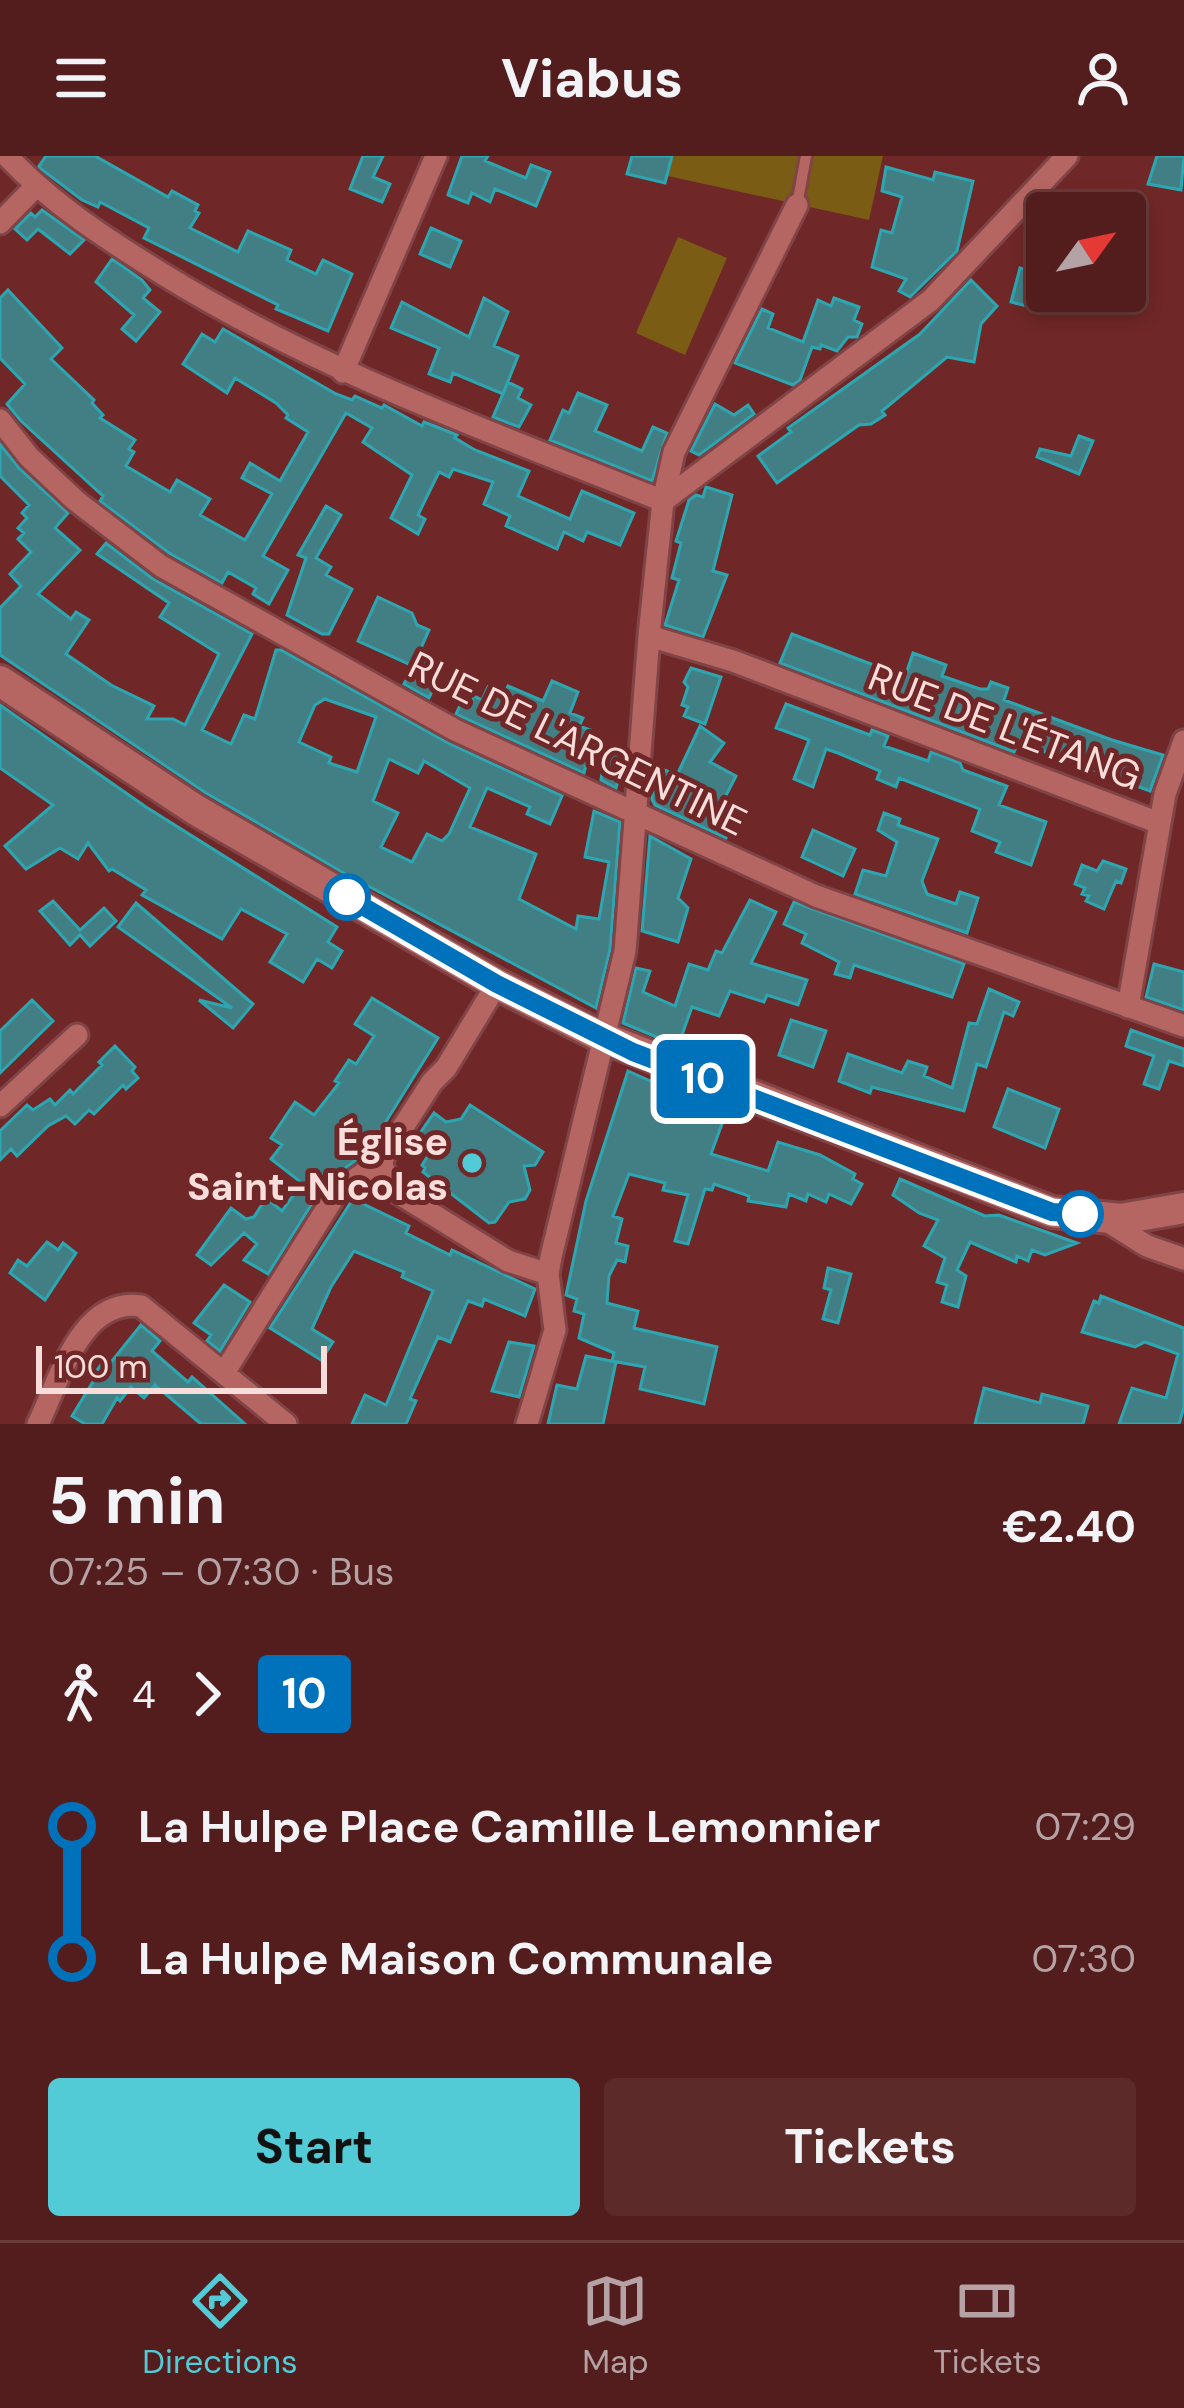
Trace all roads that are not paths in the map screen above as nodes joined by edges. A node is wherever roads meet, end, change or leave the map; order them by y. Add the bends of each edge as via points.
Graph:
1 (7, 156) edge
2 (436, 156) edge
3 (806, 156) edge
4 (1067, 156) edge
5 (36, 186) junction
6 (797, 205) joint
7 (0, 224) edge
8 (343, 372) junction
9 (0, 420) edge
10 (663, 501) junction
11 (649, 636) junction
12 (0, 681) edge
13 (1184, 741) edge
14 (638, 813) junction
15 (1159, 823) junction
16 (497, 984) junction
17 (1128, 1007) junction
18 (1184, 1026) edge
19 (77, 1036) dead end
20 (604, 1039) junction
21 (0, 1106) edge
22 (381, 1161) junction
23 (1184, 1208) edge
24 (1100, 1216) junction
25 (1184, 1259) edge
26 (548, 1274) junction
27 (224, 1372) junction
28 (38, 1424) edge
29 (286, 1424) edge
30 (526, 1424) edge

1 - 5 street
2 - 8 street
3 - 6 lane
4 - 10 street via 931,300
5 - 7 street
5 - 8 street via 186,288
6 - 10 street via 674,452
8 - 10 street
9 - 14 street, RUE DE L'ARGENTINE via 76,501 161,566 455,730
10 - 11 street
11 - 14 street
11 - 15 street, RUE DE L'ÉTANG
12 - 16 main road via 196,810
13 - 15 street
14 - 17 street, RUE DE L'ARGENTINE via 816,896
14 - 20 street via 625,950
15 - 17 street, RUE DE L'ÉTANG
16 - 20 main road
16 - 22 street
17 - 18 street, RUE DE L'ARGENTINE
19 - 21 street
20 - 24 main road via 1052,1212
20 - 26 street
22 - 26 street via 390,1187 508,1261
22 - 27 street via 337,1192
23 - 24 main road
24 - 25 street
26 - 30 street via 555,1330
27 - 28 street via 141,1306 123,1303 89,1322
27 - 29 street

